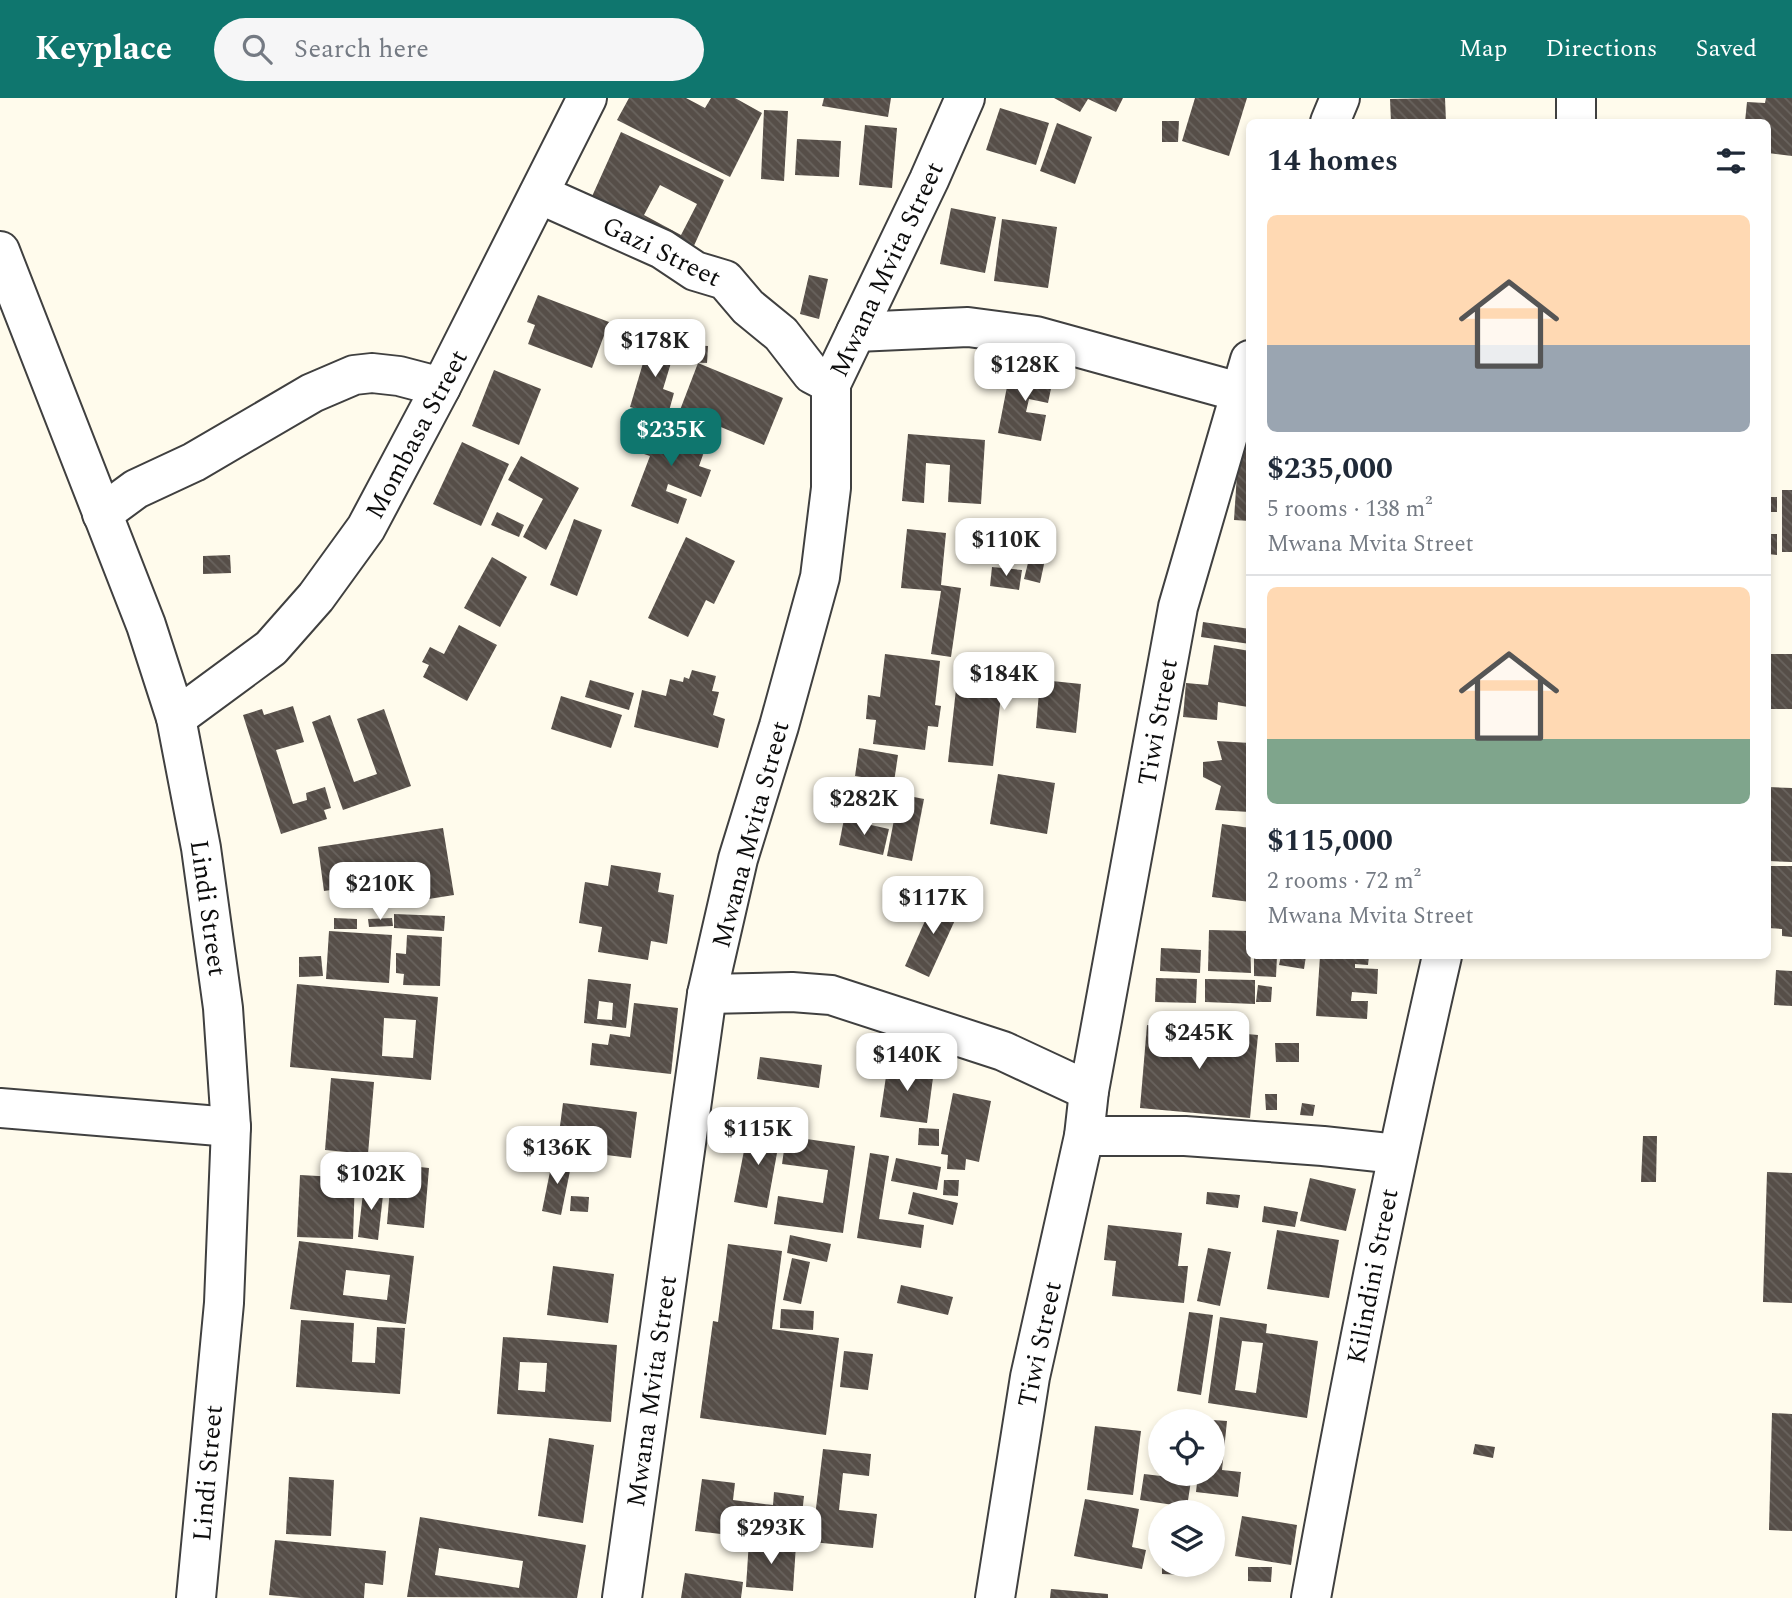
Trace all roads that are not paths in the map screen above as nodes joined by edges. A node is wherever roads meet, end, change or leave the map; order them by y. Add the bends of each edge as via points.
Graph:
1 (587, 98) edge
2 (965, 98) edge
3 (1340, 98) edge
4 (1576, 98) edge
5 (1331, 119) edge
6 (1576, 119) edge
7 (539, 194) junction
8 (0, 251) edge
9 (856, 332) junction
10 (1244, 376) edge
11 (831, 384) junction
12 (441, 387) junction
13 (102, 514) junction
14 (176, 718) junction
15 (1441, 959) edge
16 (707, 994) junction
17 (1089, 1091) junction
18 (0, 1108) edge
19 (232, 1127) junction
20 (1084, 1136) junction
21 (1397, 1154) junction
22 (195, 1598) edge
23 (622, 1598) edge
24 (995, 1598) edge
25 (1311, 1598) edge

1 - 7 street, Mombasa Street
2 - 9 street, Mwana Mvita Street
3 - 5 street
4 - 6 street
7 - 11 street, Gazi Street via 662,249 695,271 725,280 781,334 812,374
7 - 12 street, Mombasa Street
8 - 13 street, Lindi Street
9 - 10 street via 968,327
9 - 11 street, Mwana Mvita Street
10 - 17 street, Tiwi Street via 1178,607
11 - 16 street, Mwana Mvita Street via 831,488 820,577 738,859
12 - 13 street via 399,376 354,375 312,393 194,462 136,489
12 - 14 street, Mombasa Street via 366,528 316,597 271,648
13 - 14 street, Lindi Street via 146,625
14 - 19 street, Lindi Street via 205,874 223,1008
15 - 21 street, Kilindini Street
16 - 17 street via 831,995 1003,1051
16 - 23 street, Mwana Mvita Street
17 - 20 street, Tiwi Street
18 - 19 street
19 - 22 street, Lindi Street via 224,1303
20 - 21 street via 1185,1136
20 - 24 street, Tiwi Street via 1030,1377
21 - 25 street, Kilindini Street

